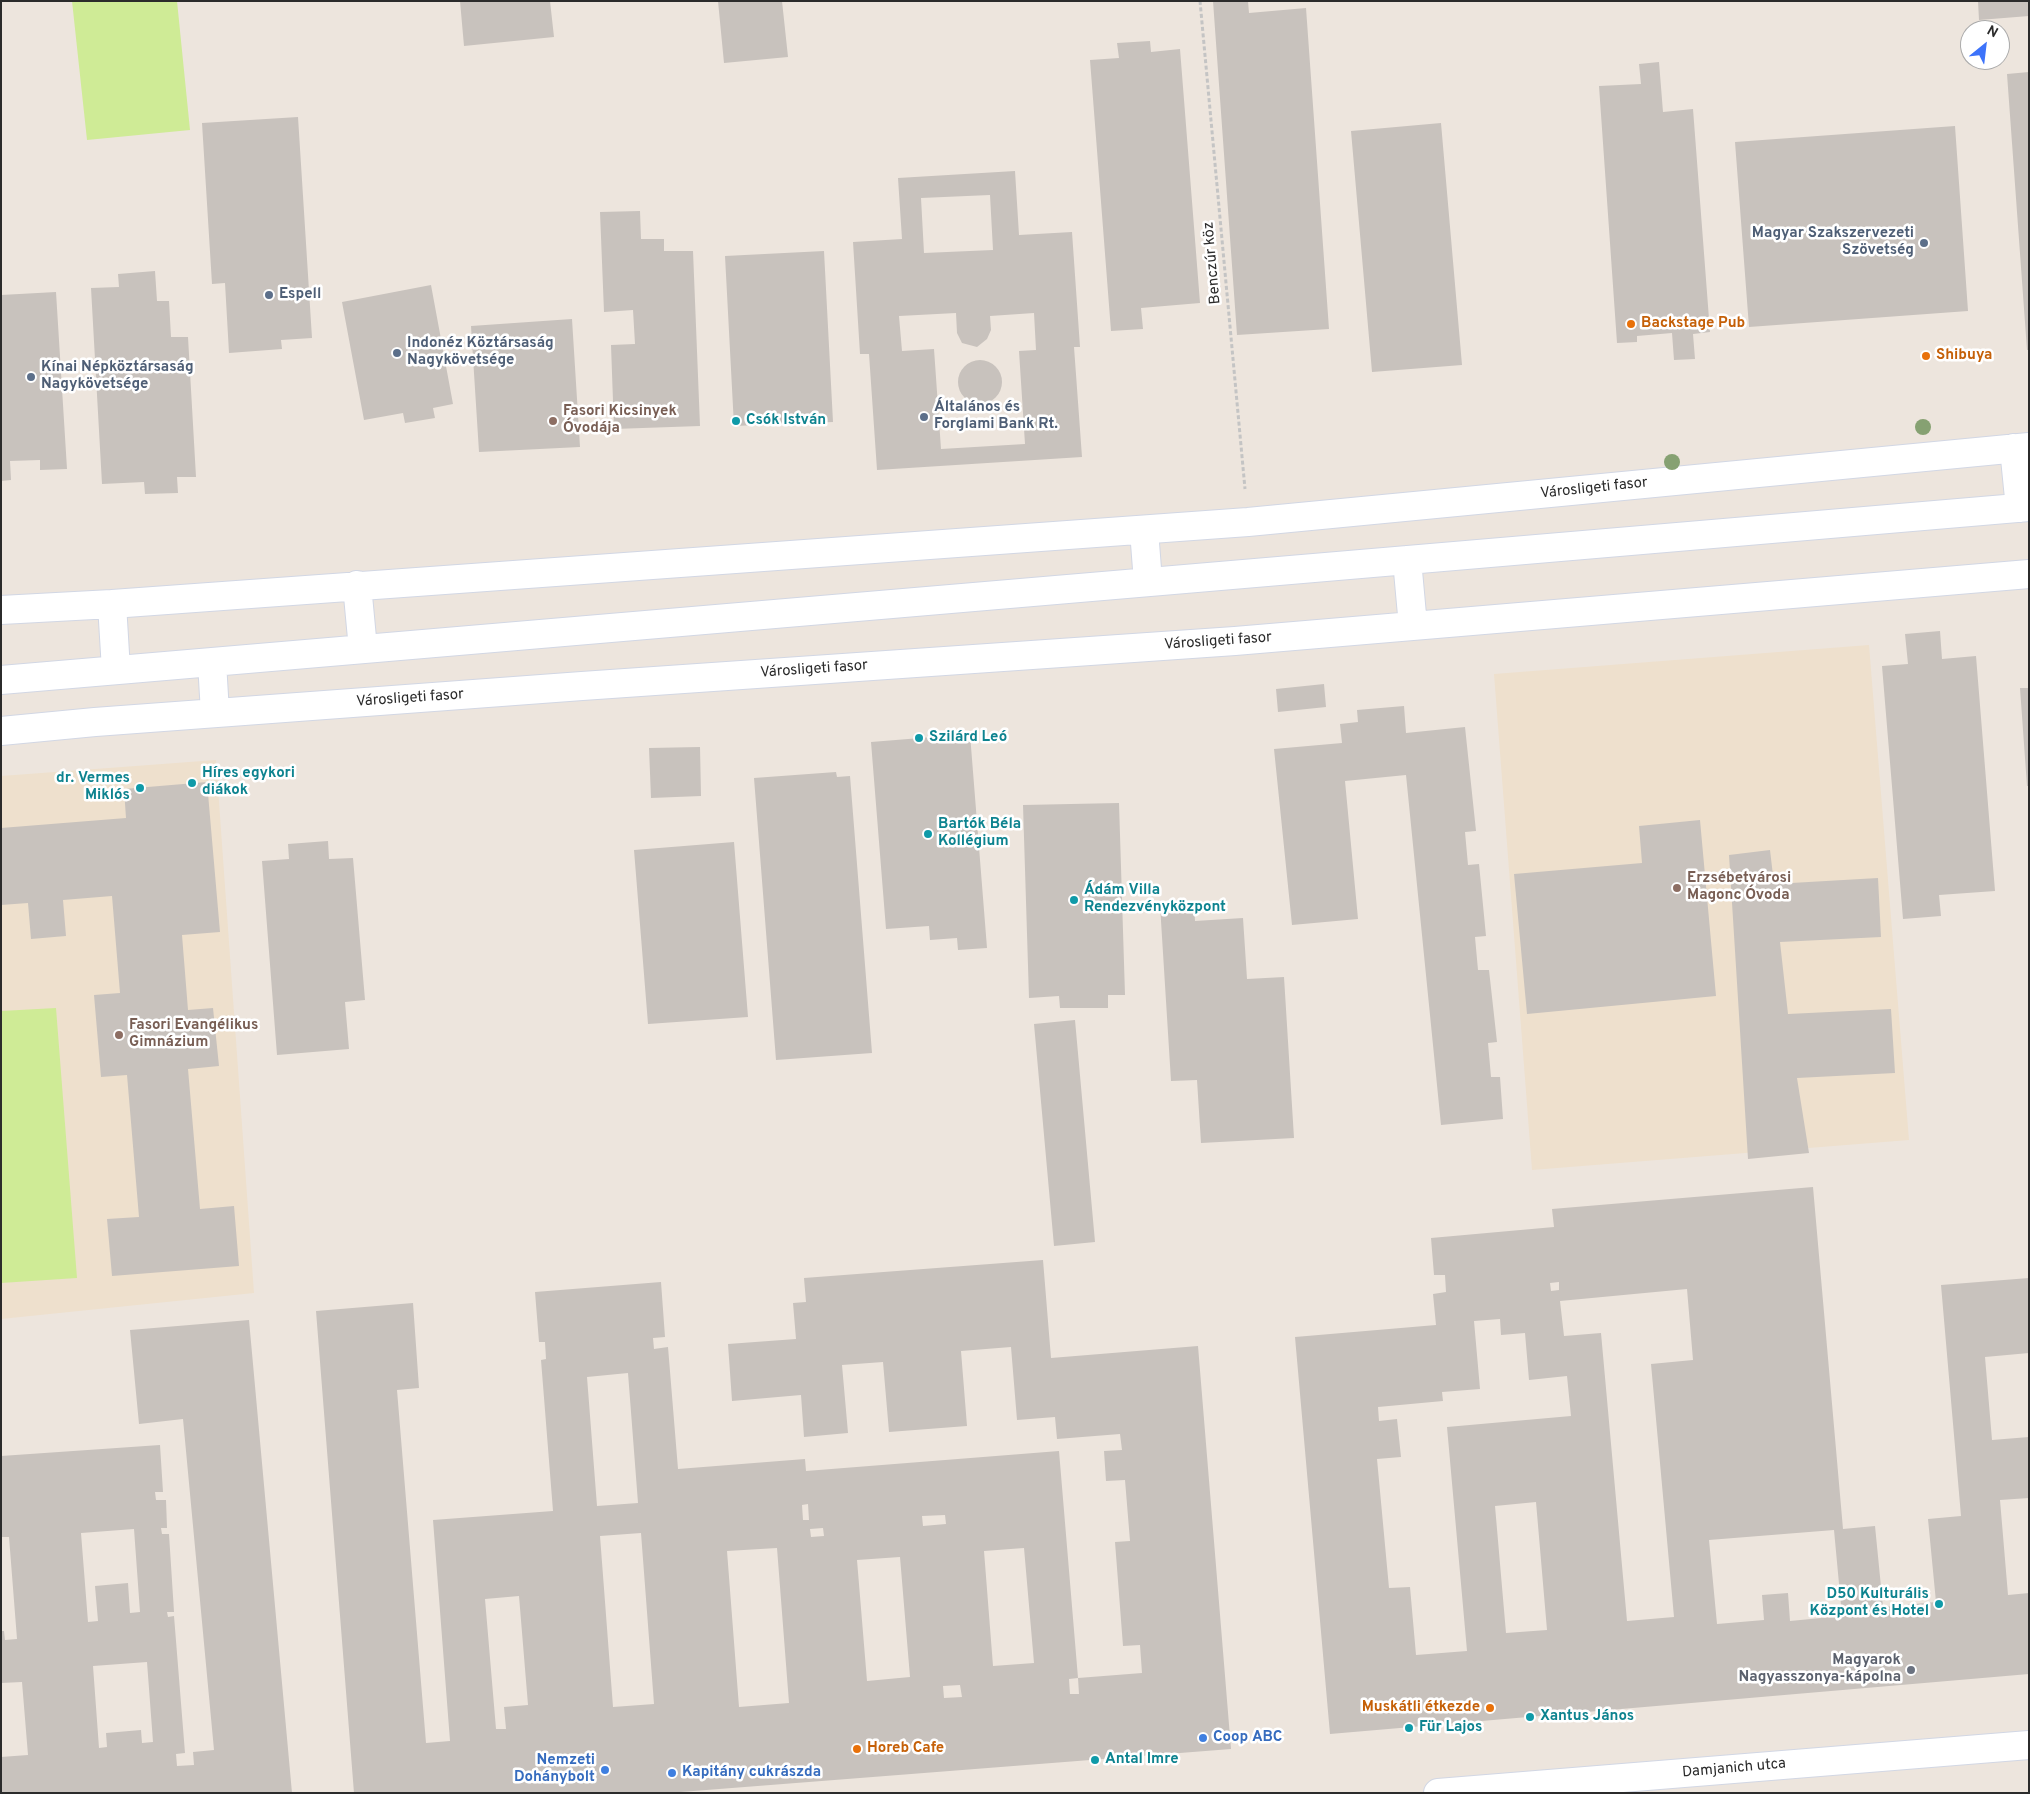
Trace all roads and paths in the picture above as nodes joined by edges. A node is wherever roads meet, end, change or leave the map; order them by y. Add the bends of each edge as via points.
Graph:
1 (1200, 1) edge
2 (2022, 448) edge
3 (2024, 507) edge
4 (1248, 522) junction
5 (1144, 530) junction
6 (1407, 560) junction
7 (2029, 574) edge
8 (1148, 582) junction
9 (357, 585) junction
10 (112, 604) junction
11 (1, 610) edge
12 (1413, 626) junction
13 (363, 649) junction
14 (212, 662) junction
15 (116, 670) junction
16 (1, 680) edge
17 (215, 713) junction
18 (1, 731) edge
19 (2029, 1745) edge
20 (1493, 1791) edge
21 (1438, 1793) edge

1 - 4 path, Benczúr köz
2 - 3 street, Városligeti fasor
2 - 4 street, Városligeti fasor
3 - 6 street, Városligeti fasor
4 - 5 street, Városligeti fasor
5 - 8 street
5 - 9 street, Városligeti fasor
6 - 8 street, Városligeti fasor
6 - 12 street
7 - 12 street, Városligeti fasor
8 - 13 street, Városligeti fasor
9 - 10 street, Városligeti fasor
9 - 13 street
10 - 11 street, Városligeti fasor
10 - 15 street
12 - 17 street, Városligeti fasor
13 - 14 street, Városligeti fasor
14 - 15 street, Városligeti fasor
14 - 17 street
15 - 16 street, Városligeti fasor
17 - 18 street, Városligeti fasor
19 - 20 street, Damjanich utca
20 - 21 street, Damjanich utca

